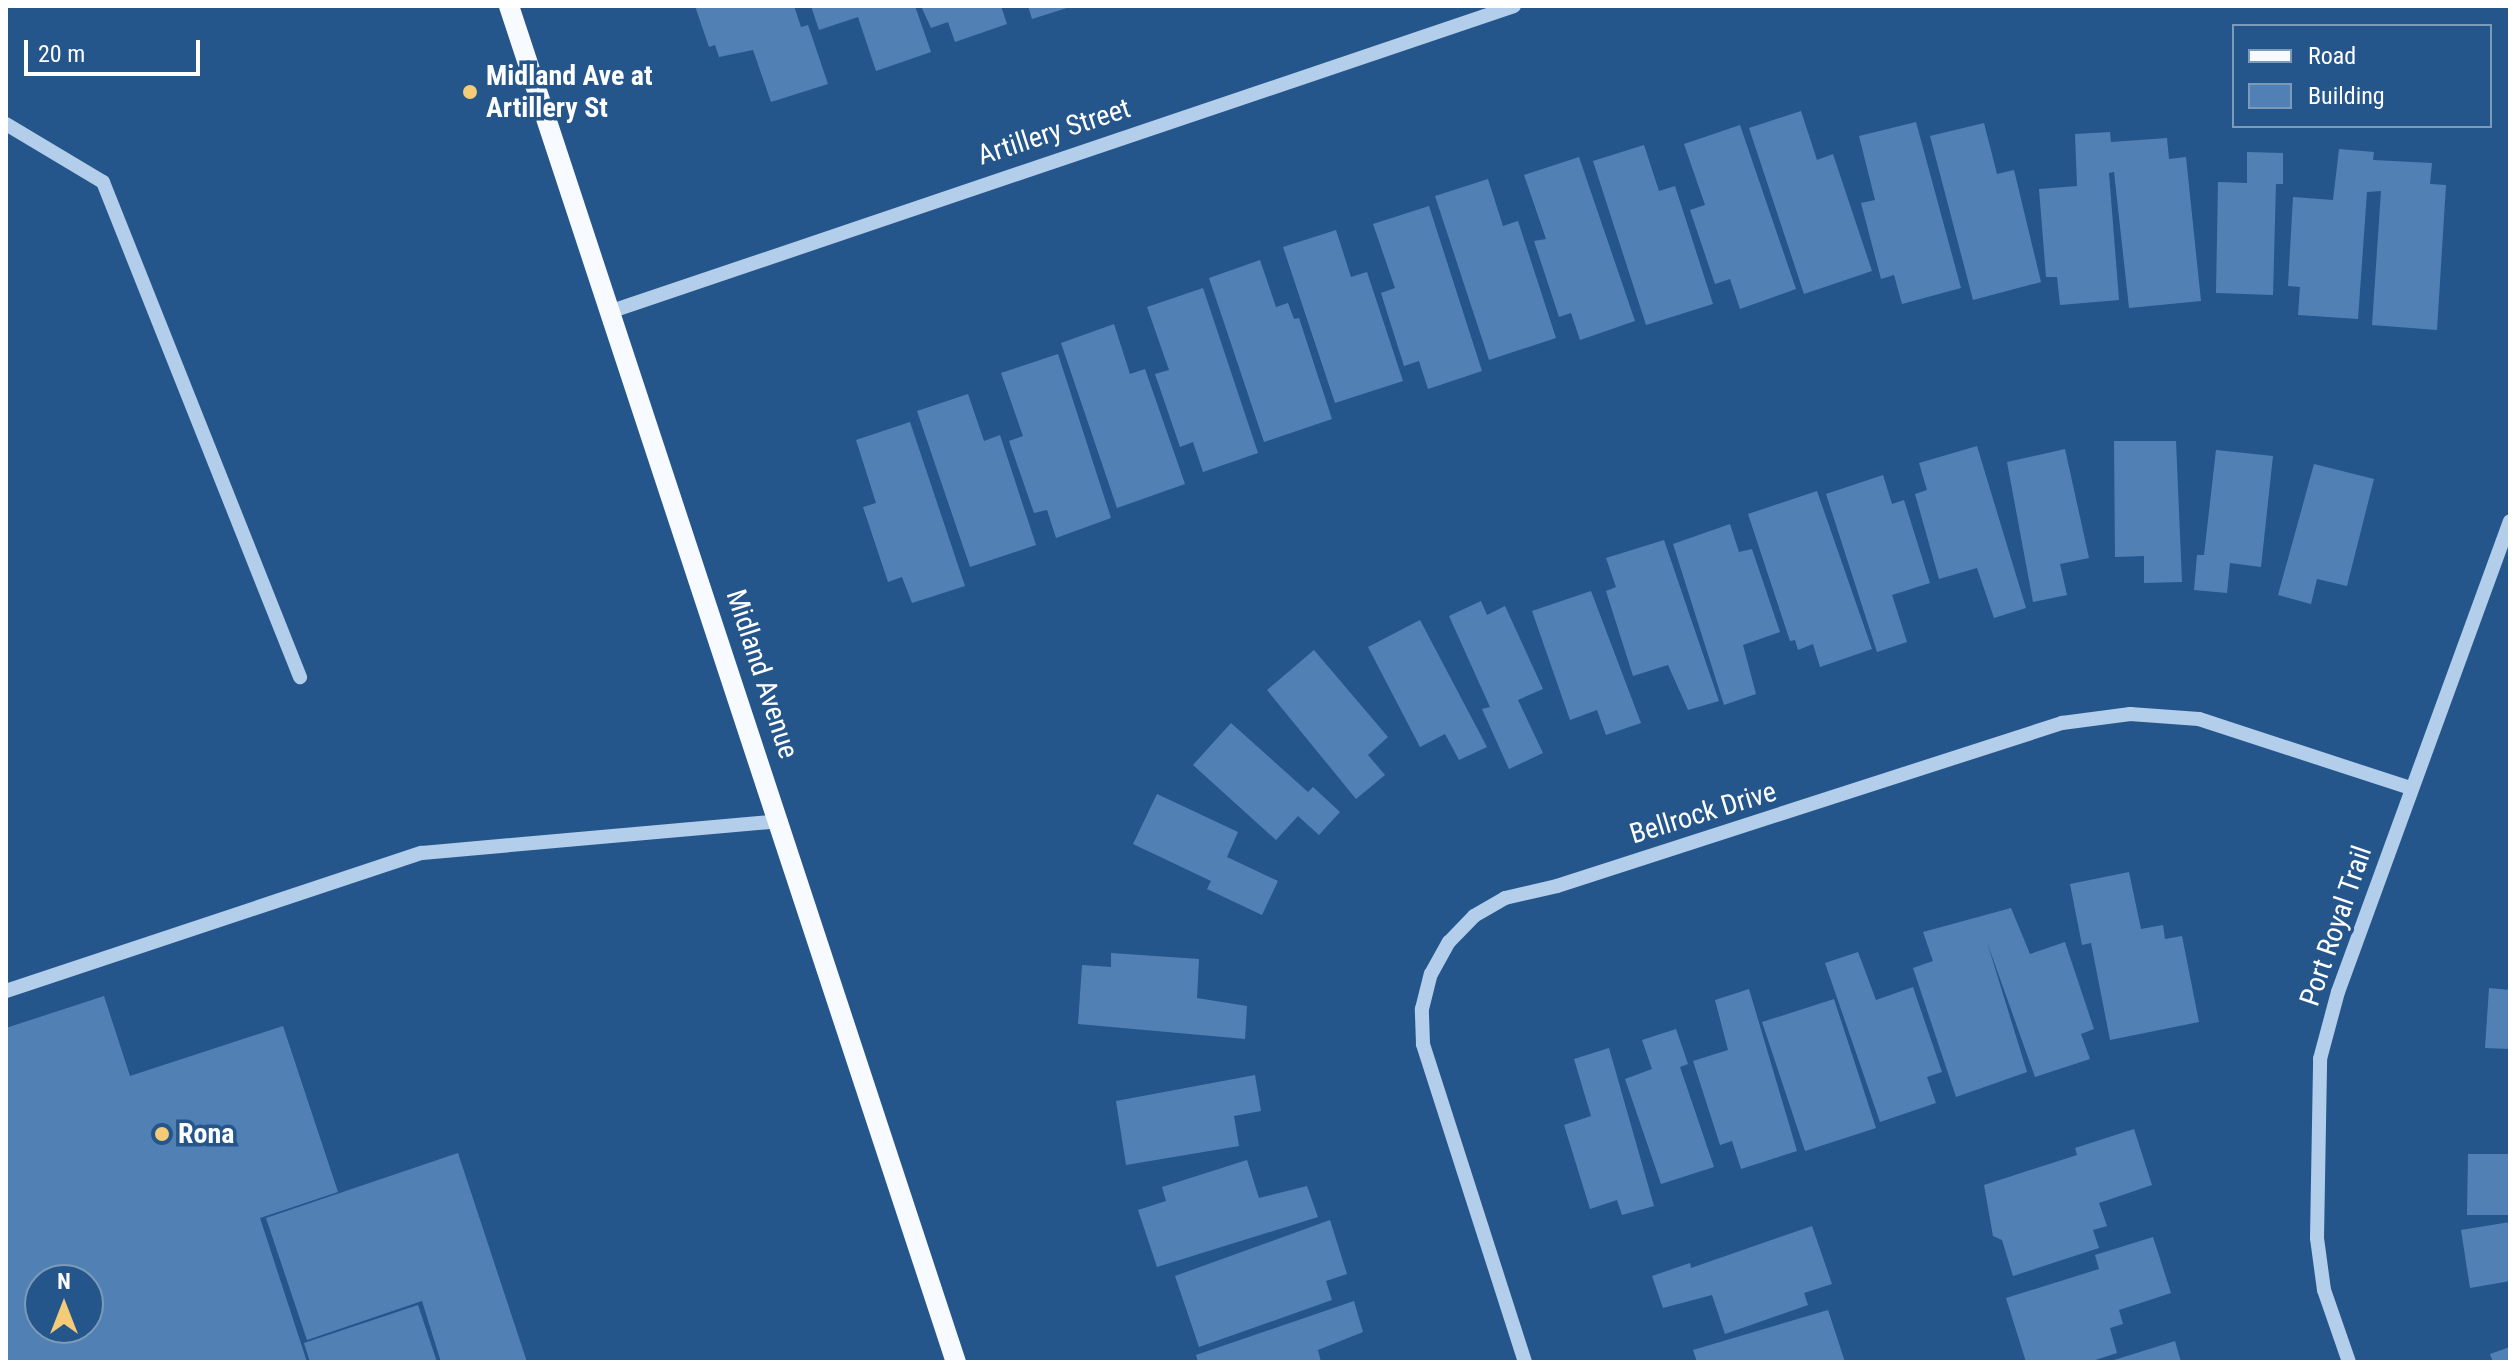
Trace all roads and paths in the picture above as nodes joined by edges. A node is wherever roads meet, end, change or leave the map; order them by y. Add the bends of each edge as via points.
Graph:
1 (509, 6) edge
2 (1514, 6) edge
3 (6, 124) edge
4 (612, 311) junction
5 (2510, 521) edge
6 (300, 677) dead end
7 (2410, 788) junction
8 (781, 821) junction
9 (6, 991) edge
10 (956, 1362) edge
11 (1525, 1362) edge
12 (2349, 1362) edge

1 - 4 main road, Midland Avenue
2 - 4 street, Artillery Street
3 - 6 street via 103,182
4 - 8 main road, Midland Avenue
5 - 7 street, Port Royal Trail
7 - 11 street, Bellrock Drive via 2199,719 2130,714 2062,723 1505,898 1474,916 1449,942 1431,974 1422,1009 1423,1044
7 - 12 street, Port Royal Trail via 2320,1059 2317,1238 2324,1290
8 - 9 street via 422,853
8 - 10 main road, Midland Avenue

